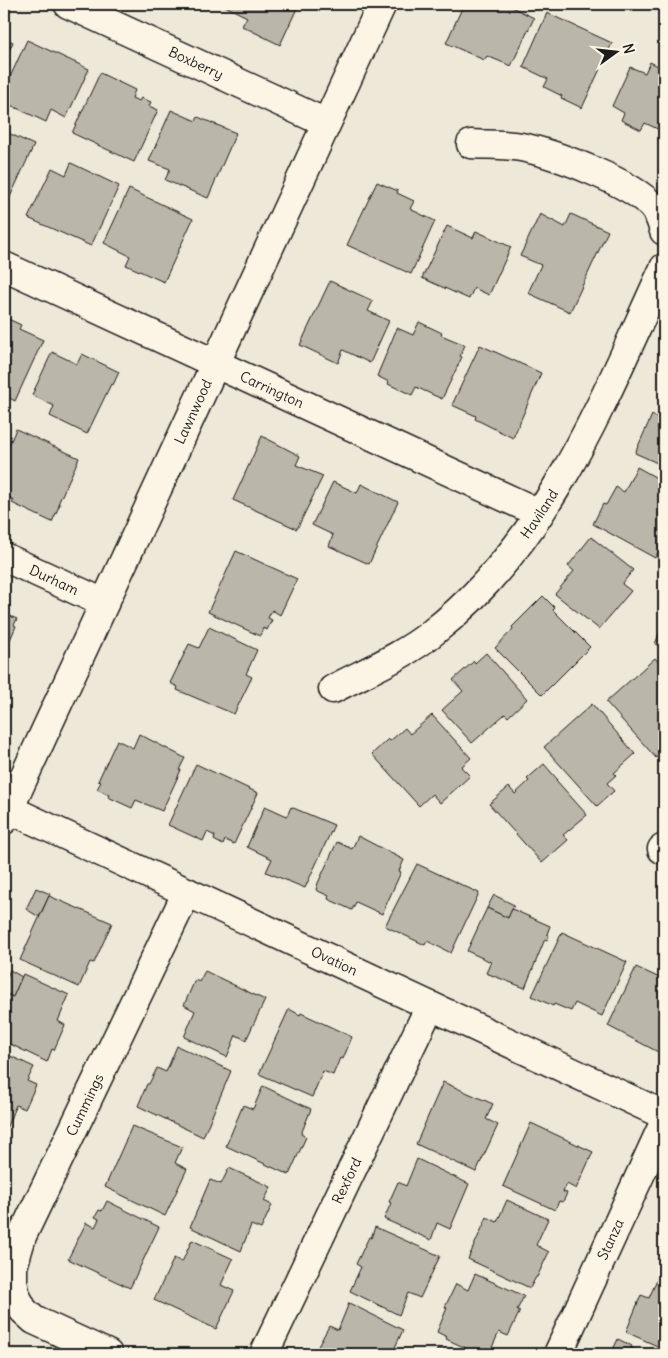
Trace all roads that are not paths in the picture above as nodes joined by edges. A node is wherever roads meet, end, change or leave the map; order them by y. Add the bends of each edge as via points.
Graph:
1 (68, 4) edge
2 (382, 4) edge
3 (326, 123) junction
4 (471, 144) dead end
5 (664, 231) edge
6 (4, 266) edge
7 (664, 268) edge
8 (216, 363) junction
9 (539, 513) junction
10 (4, 557) edge
11 (104, 603) junction
12 (333, 689) dead end
13 (5, 812) edge
14 (187, 892) junction
15 (430, 1006) junction
16 (664, 1115) edge
17 (664, 1124) edge
18 (108, 1354) edge
19 (264, 1354) edge
20 (558, 1354) edge

1 - 3 street, Boxberry
2 - 3 street, Lawnwood
3 - 8 street, Lawnwood
4 - 5 street via 521,147 578,164 631,189 648,201 655,208
6 - 8 street, Carrington
7 - 9 street, Haviland via 594,423
8 - 9 street, Carrington
8 - 11 street, Lawnwood
9 - 12 street, Haviland via 497,570 448,620 411,648
10 - 11 street, Durham
11 - 13 street, Lawnwood
13 - 14 street, Ovation
14 - 15 street, Ovation
14 - 18 street, Cummings via 22,1236 13,1267 16,1296 23,1310 34,1320
15 - 16 street, Ovation
15 - 19 street, Rexford
17 - 20 street, Stanza

